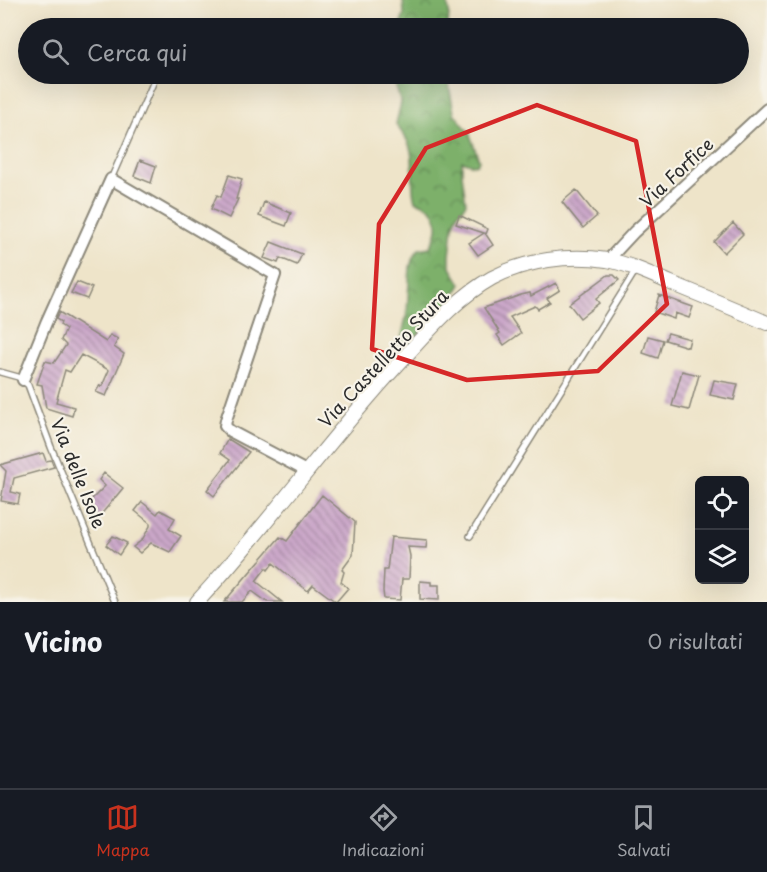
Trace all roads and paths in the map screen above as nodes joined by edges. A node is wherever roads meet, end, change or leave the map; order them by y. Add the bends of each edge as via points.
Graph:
1 (153, 84) edge
2 (767, 109) edge
3 (111, 179) junction
4 (608, 260) junction
5 (637, 269) junction
6 (767, 323) edge
7 (0, 372) edge
8 (23, 380) junction
9 (306, 471) junction
10 (470, 536) dead end
11 (115, 602) edge
12 (198, 602) edge

1 - 3 lane
2 - 4 street, Via Forfice
3 - 8 street
3 - 9 street via 275,275 225,426
4 - 5 street, Via Castelletto Stura
4 - 9 street, Via Castelletto Stura via 538,262 513,269 472,291 413,347
5 - 6 street, Via Castelletto Stura
5 - 10 lane
7 - 8 lane
8 - 11 lane, Via delle Isole
9 - 12 street, Via Castelletto Stura

